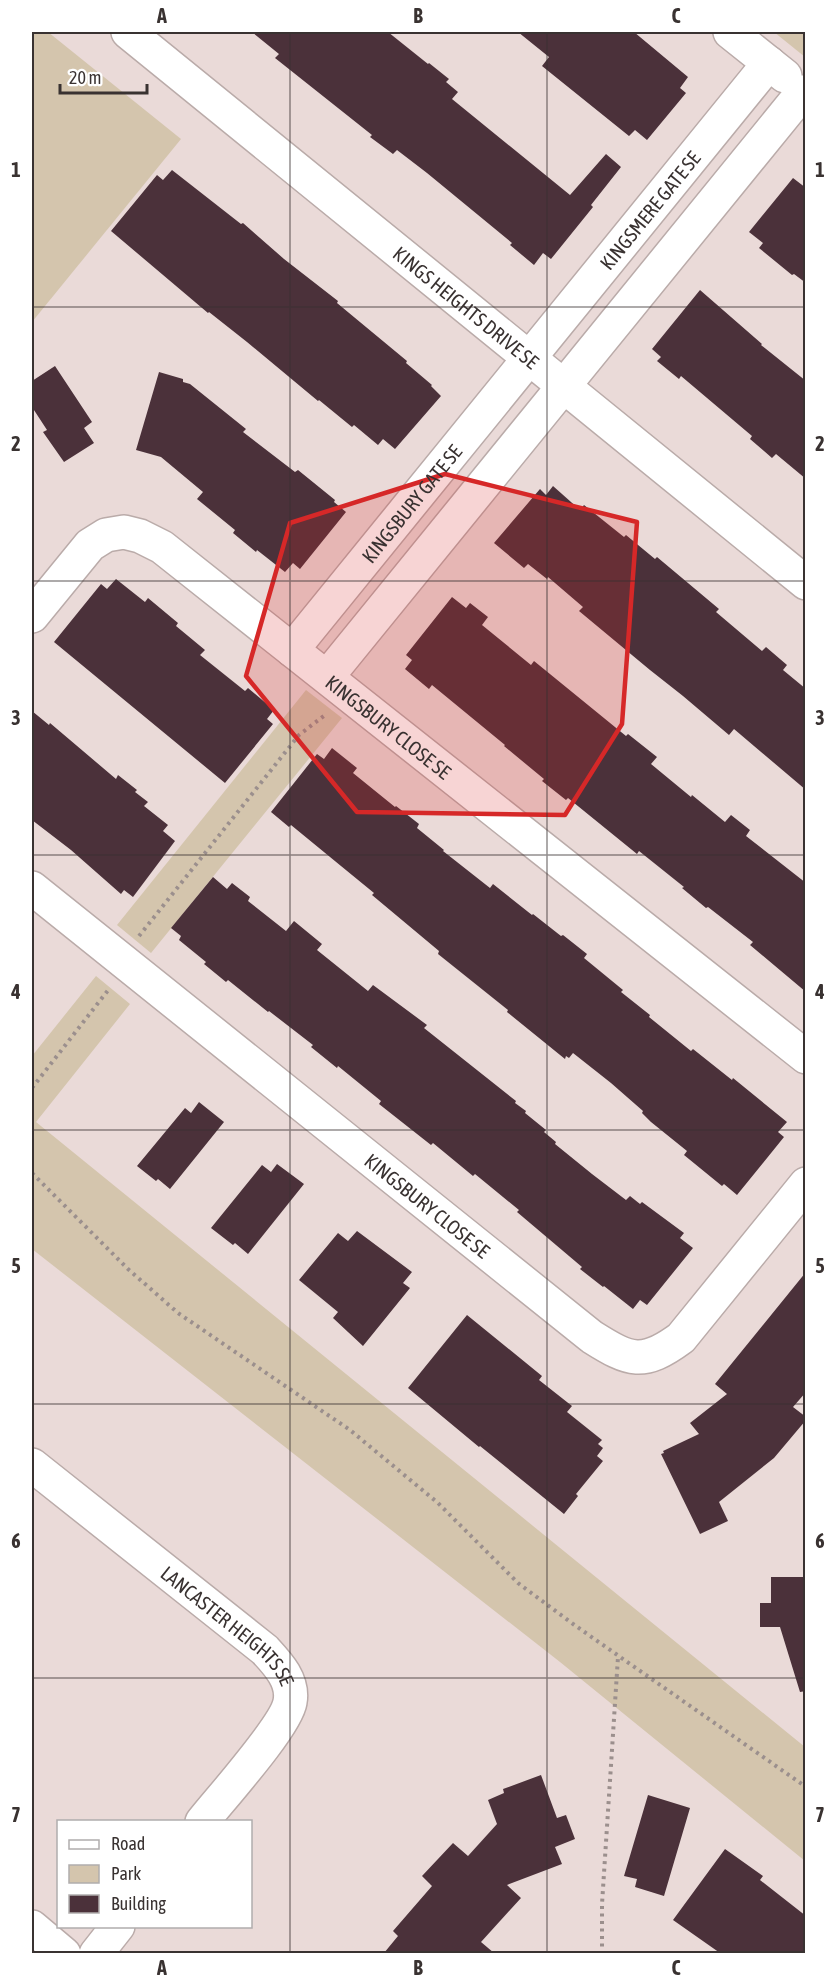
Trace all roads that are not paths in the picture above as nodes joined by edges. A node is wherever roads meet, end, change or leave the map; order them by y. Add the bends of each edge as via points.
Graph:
1 (128, 32) edge
2 (730, 32) edge
3 (769, 63) junction
4 (804, 92) edge
5 (530, 357) junction
6 (564, 386) junction
7 (806, 583) edge
8 (32, 616) edge
9 (292, 650) junction
10 (338, 686) junction
11 (32, 888) edge
12 (806, 1057) edge
13 (806, 1184) edge
14 (32, 1465) edge
15 (203, 1820) edge
16 (32, 1928) edge
17 (116, 1928) edge
18 (64, 1953) edge
19 (96, 1953) edge

1 - 5 street, KINGS HEIGHTS DRIVE SE
2 - 3 street
3 - 4 street
3 - 5 street, KINGSMERE GATE SE
4 - 6 street
5 - 6 street, KINGS HEIGHTS DRIVE SE
5 - 9 street, KINGSBURY GATE SE
6 - 7 street, KINGS HEIGHTS DRIVE SE
6 - 10 street
8 - 9 street, KINGSBURY CLOSE SE via 90,545 106,535 124,532 162,547
9 - 10 street, KINGSBURY CLOSE SE
10 - 12 street, KINGSBURY CLOSE SE
11 - 13 street, KINGSBURY CLOSE SE via 618,1353 637,1359 663,1351 681,1338
14 - 15 street, LANCASTER HEIGHTS SE via 265,1650 289,1682 290,1702 277,1728
16 - 18 street
17 - 19 street

